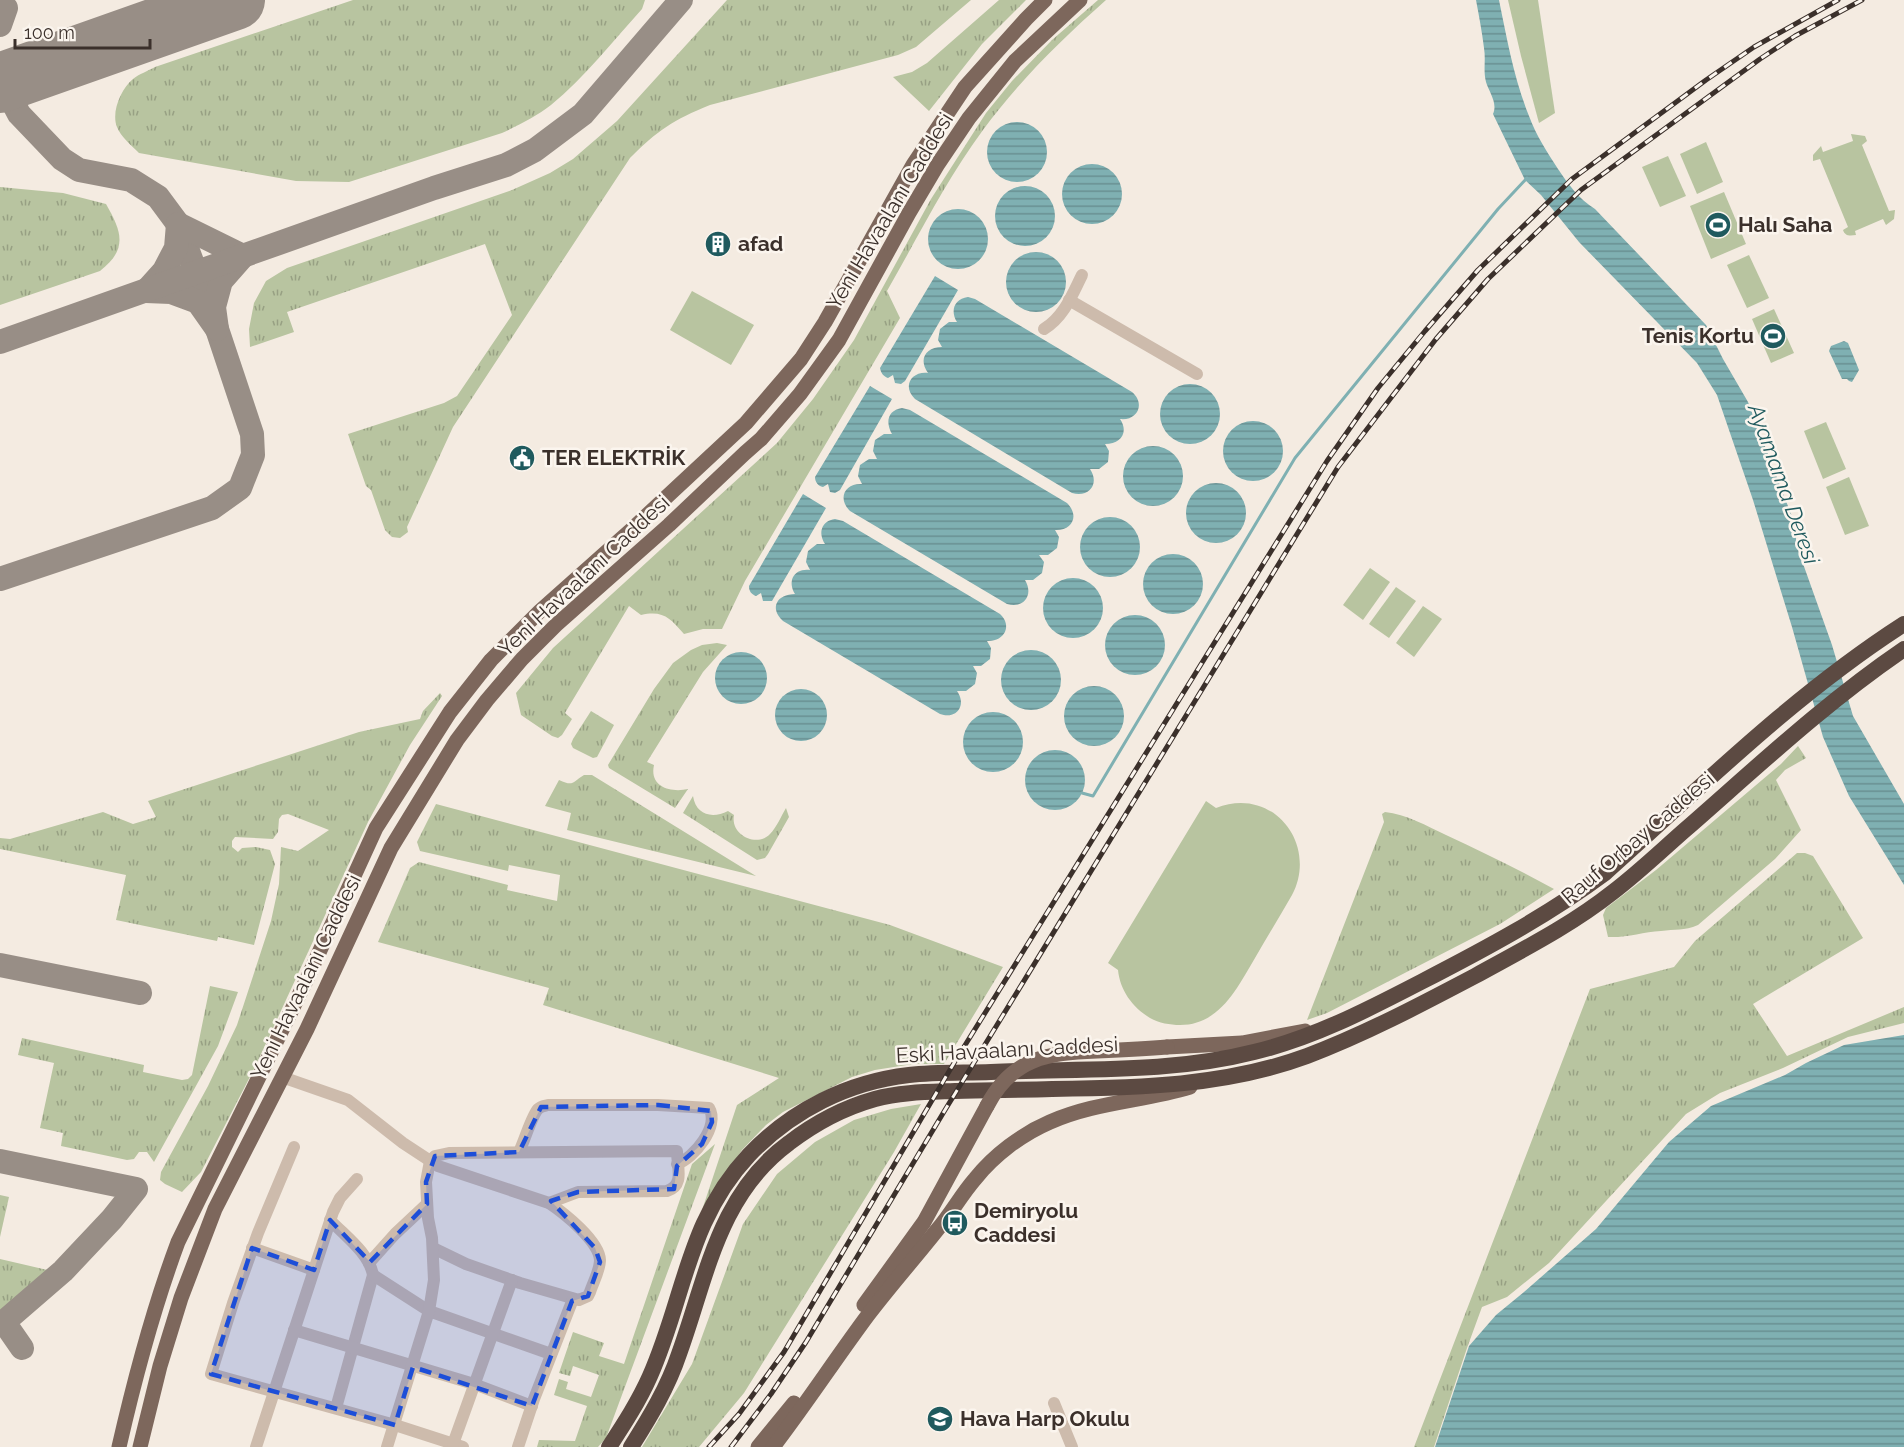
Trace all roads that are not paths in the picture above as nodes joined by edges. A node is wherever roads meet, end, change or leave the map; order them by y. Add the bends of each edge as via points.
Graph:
1 (1045, 0) edge
2 (1080, 0) edge
3 (1082, 275) dead end
4 (1069, 300) junction
5 (1044, 329) dead end
6 (1197, 374) dead end
7 (750, 418) junction
8 (765, 434) junction
9 (1904, 624) edge
10 (1904, 649) edge
11 (306, 981) junction
12 (324, 991) junction
13 (1323, 1030) junction
14 (264, 1068) junction
15 (282, 1077) junction
16 (1207, 1081) junction
17 (294, 1147) dead end
18 (519, 1152) junction
19 (430, 1161) junction
20 (677, 1164) junction
21 (357, 1179) dead end
22 (549, 1203) junction
23 (427, 1204) junction
24 (330, 1220) junction
25 (252, 1248) junction
26 (433, 1248) junction
27 (371, 1269) junction
28 (314, 1270) junction
29 (512, 1280) junction
30 (573, 1299) junction
31 (429, 1311) junction
32 (294, 1330) junction
33 (493, 1333) junction
34 (352, 1348) junction
35 (552, 1354) junction
36 (413, 1367) junction
37 (474, 1384) junction
38 (273, 1391) junction
39 (1054, 1402) dead end
40 (532, 1406) junction
41 (336, 1408) junction
42 (395, 1425) junction
43 (458, 1446) edge
44 (119, 1447) edge
45 (140, 1447) edge
46 (256, 1447) edge
47 (387, 1447) edge
48 (518, 1447) edge
49 (609, 1447) edge
50 (632, 1447) edge
51 (758, 1447) edge
52 (773, 1447) edge
53 (1072, 1447) edge

1 - 7 main road, Yeni Havaalanı Caddesi via 965,87 913,165 801,359
2 - 8 main road, Yeni Havaalanı Caddesi via 1015,61 969,118 909,213 839,340
3 - 4 street
4 - 5 street
4 - 6 street
7 - 8 main road
7 - 11 main road, Yeni Havaalanı Caddesi via 491,660 450,712 376,828
8 - 12 main road, Yeni Havaalanı Caddesi via 556,625 487,700 457,740 391,848
9 - 13 highway, Rauf Orbay Caddesi via 1848,662 1790,709 1605,873 1555,909 1365,1012
10 - 16 highway, Rauf Orbay Caddesi via 1859,681 1617,889 1566,926 1346,1041 1282,1065
11 - 12 main road
11 - 14 main road, Yeni Havaalanı Caddesi
12 - 15 main road, Yeni Havaalanı Caddesi
13 - 49 highway, Eski Havaalanı Caddesi via 1252,1053 1192,1064 933,1073 881,1079 838,1093 794,1117 738,1168 710,1209 699,1230 650,1375
13 - 51 main road, bridge via 1242,1043 1064,1053 1037,1059 1011,1074 993,1093 924,1222
14 - 15 main road
14 - 44 main road, Yeni Havaalanı Caddesi via 178,1242 146,1337
15 - 19 street via 348,1100
15 - 45 main road, Yeni Havaalanı Caddesi via 215,1209 189,1276 160,1366
16 - 50 highway, Eski Havaalanı Caddesi via 1143,1087 910,1094 856,1105 808,1129 765,1165 724,1221 678,1358
16 - 52 main road via 1165,1094 1086,1108 1023,1136 995,1159 869,1314
17 - 25 street
18 - 19 street via 449,1153
18 - 20 street via 677,1151
18 - 20 street via 537,1110 548,1105 709,1108 712,1122 702,1144
19 - 22 street
19 - 23 street
20 - 22 street via 679,1178 674,1189 578,1192
21 - 24 street via 340,1198
22 - 30 street via 578,1227 599,1255 590,1292 583,1299
23 - 26 street
23 - 27 street via 395,1234
24 - 27 street via 363,1254
24 - 28 street
25 - 28 street
25 - 38 street via 212,1374
26 - 29 street
26 - 31 street via 434,1280
27 - 31 street
27 - 34 street
28 - 32 street
29 - 30 street
29 - 33 street
30 - 35 street
31 - 33 street
31 - 36 street
32 - 34 street
32 - 38 street
33 - 35 street
33 - 37 street
34 - 36 street
34 - 41 street
35 - 40 street
36 - 37 street
36 - 42 street
37 - 40 street
37 - 43 street
38 - 41 street
38 - 46 street
39 - 53 street
40 - 48 street
41 - 42 street
42 - 43 street
42 - 47 street

